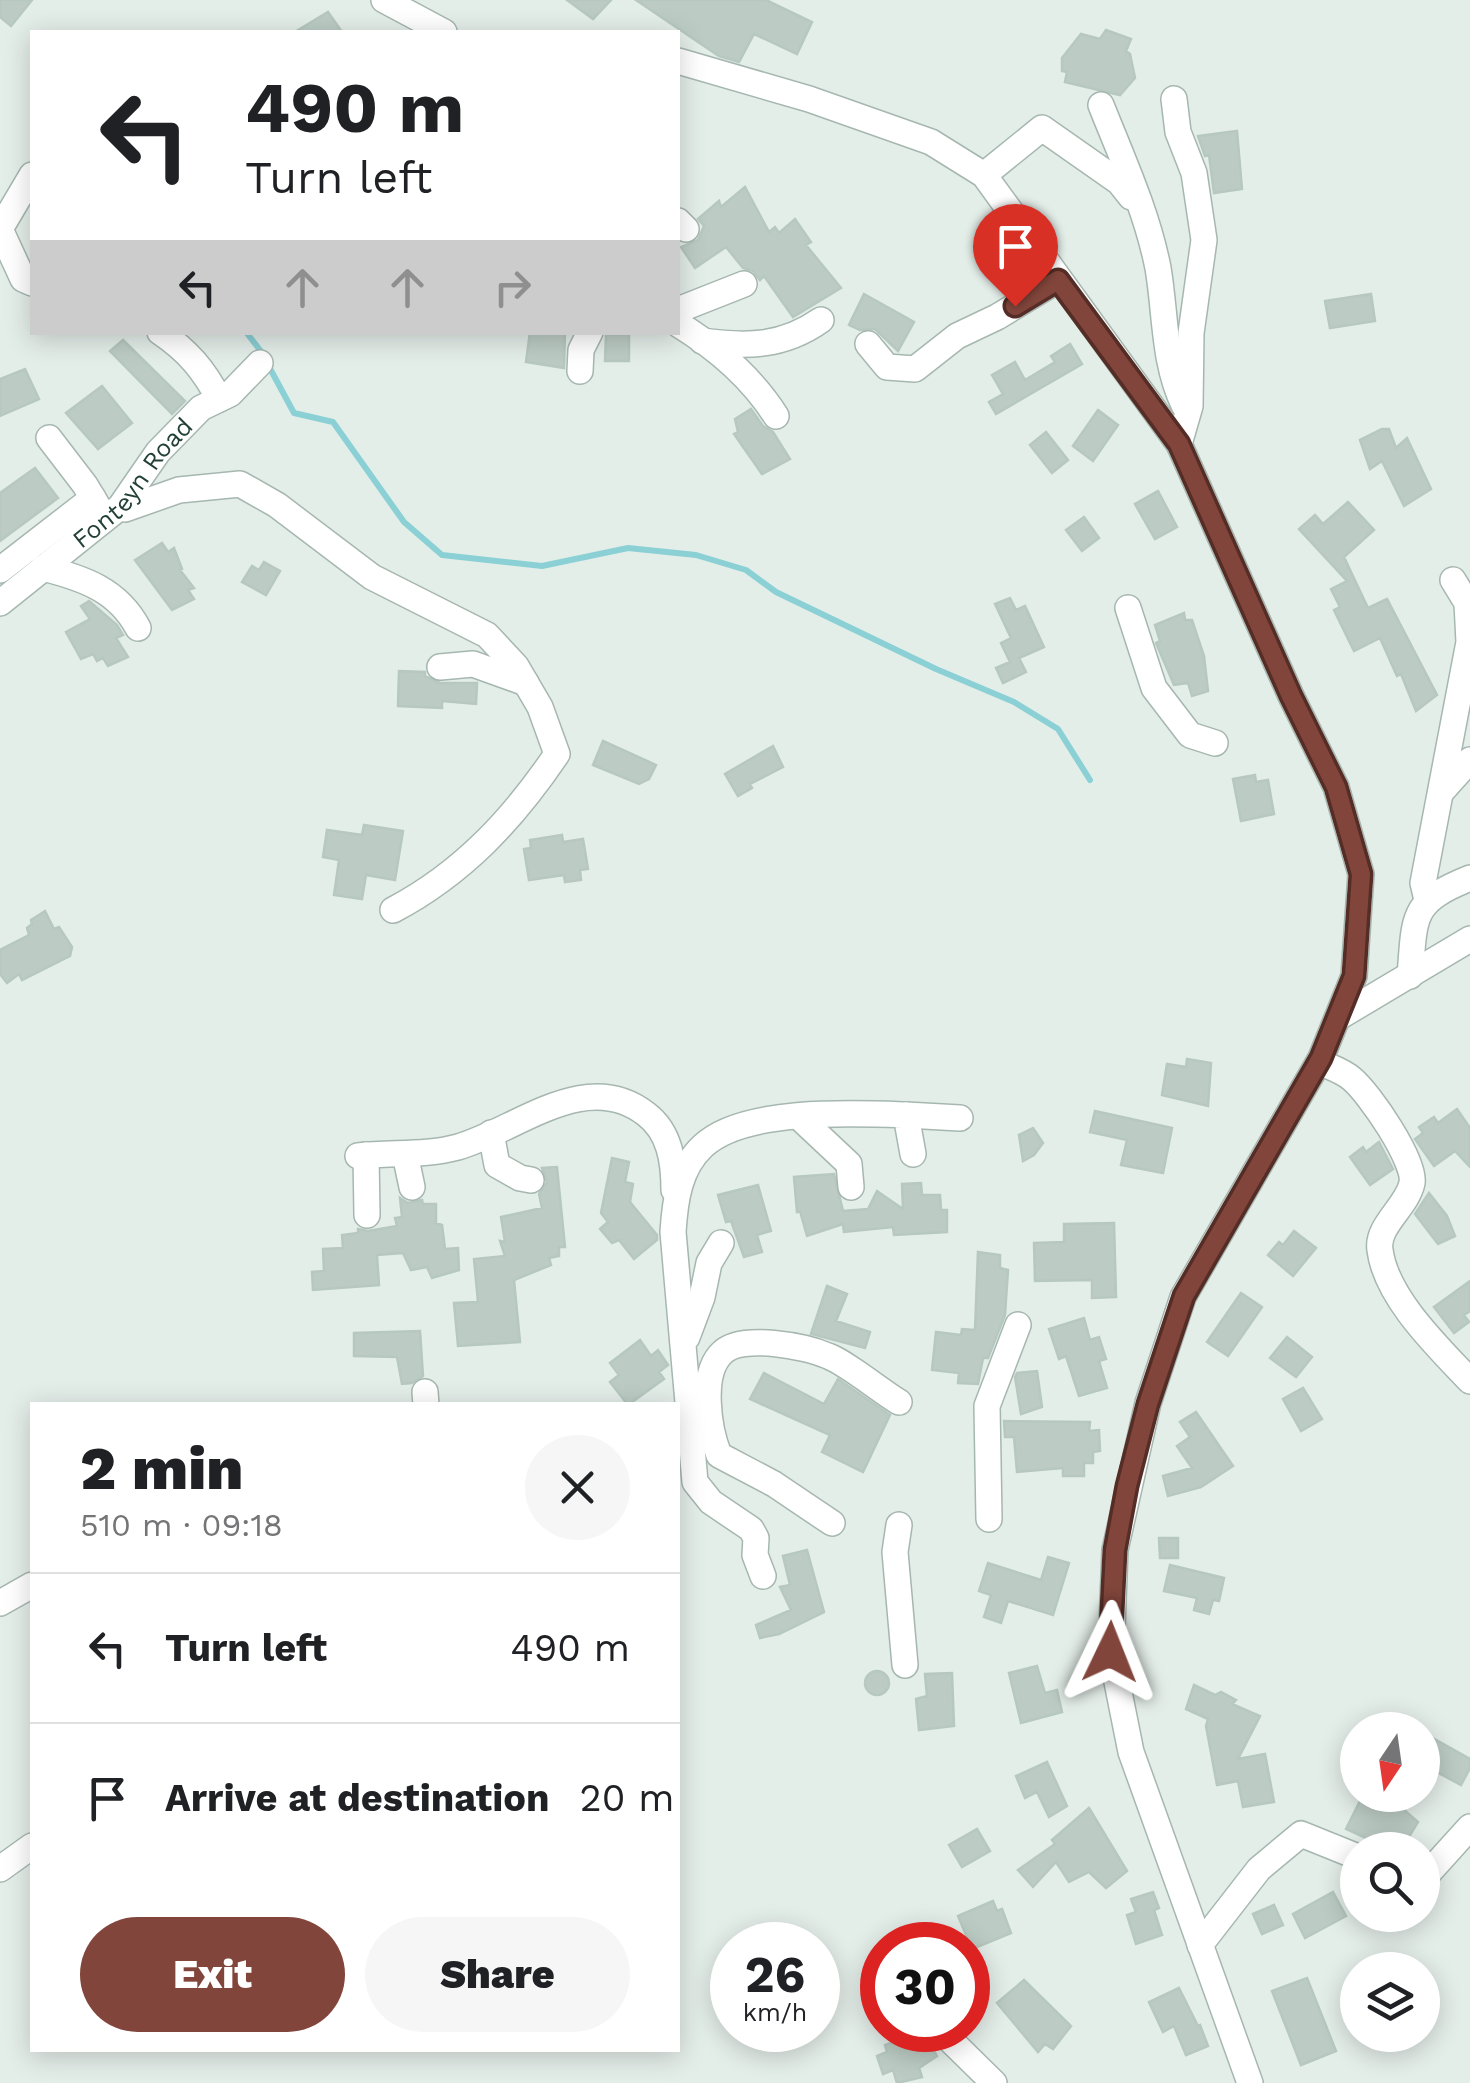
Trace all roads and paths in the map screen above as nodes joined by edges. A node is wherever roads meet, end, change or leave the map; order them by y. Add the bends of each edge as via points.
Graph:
1 (384, 0) edge
2 (440, 30) edge
3 (680, 62) edge
4 (1174, 99) dead end
5 (1101, 105) dead end
6 (984, 174) junction
7 (30, 178) edge
8 (1142, 214) junction
9 (1058, 280) junction
10 (30, 282) edge
11 (744, 284) dead end
12 (680, 309) edge
13 (820, 320) dead end
14 (680, 325) edge
15 (164, 335) edge
16 (588, 335) edge
17 (702, 340) junction
18 (868, 344) dead end
19 (260, 363) dead end
20 (580, 371) dead end
21 (219, 400) junction
22 (1188, 414) junction
23 (776, 416) dead end
24 (48, 438) dead end
25 (1179, 444) junction
26 (108, 508) junction
27 (43, 568) junction
28 (0, 570) edge
29 (1463, 592) edge
30 (0, 602) edge
31 (1128, 608) dead end
32 (138, 628) dead end
33 (440, 667) dead end
34 (526, 683) junction
35 (1440, 704) dead end
36 (1450, 740) junction
37 (1215, 743) dead end
38 (1470, 760) edge
39 (1440, 792) junction
40 (1470, 878) edge
41 (1427, 900) junction
42 (393, 910) dead end
43 (1470, 939) edge
44 (1410, 976) junction
45 (1339, 1017) junction
46 (1318, 1062) junction
47 (906, 1114) junction
48 (800, 1118) junction
49 (960, 1118) dead end
50 (491, 1133) junction
51 (405, 1154) junction
52 (912, 1154) dead end
53 (530, 1180) dead end
54 (412, 1187) dead end
55 (850, 1187) dead end
56 (675, 1200) junction
57 (366, 1215) dead end
58 (721, 1243) dead end
59 (1018, 1326) dead end
60 (683, 1351) junction
61 (1470, 1381) edge
62 (899, 1402) dead end
63 (989, 1520) dead end
64 (832, 1523) dead end
65 (899, 1526) dead end
66 (763, 1576) dead end
67 (30, 1586) edge
68 (0, 1603) edge
69 (905, 1665) dead end
70 (1470, 1827) edge
71 (30, 1847) edge
72 (1340, 1849) edge
73 (1440, 1860) edge
74 (0, 1869) edge
75 (1200, 1945) junction
76 (962, 2052) edge
77 (994, 2083) edge
78 (1250, 2083) edge

1 - 2 street
3 - 6 street via 930,142
4 - 22 street via 1204,240
5 - 8 street
6 - 8 street via 1042,128 1119,182
6 - 9 street
7 - 10 street via 0,229 22,279
8 - 22 street via 1158,266 1174,384
9 - 18 street via 914,369 887,366
9 - 25 street
11 - 12 street
13 - 17 street via 802,334 766,345
14 - 17 street
15 - 21 street via 186,350
16 - 20 street
17 - 23 street via 759,389
19 - 21 street, Fonteyn Road
21 - 26 street, Fonteyn Road via 158,452 120,508
22 - 25 street
24 - 26 street
25 - 45 street via 1336,787 1361,874 1354,976
26 - 27 street, Fonteyn Road
26 - 28 street
26 - 34 street via 178,490 240,484 372,577 487,634
27 - 30 street, Fonteyn Road
27 - 32 street via 106,590
29 - 36 street via 1469,642
31 - 37 street via 1154,688 1190,735
33 - 34 street via 472,664
34 - 42 street via 557,754 528,797 466,863
35 - 36 street
36 - 39 street
38 - 39 street
39 - 41 street via 1423,883
40 - 41 street
41 - 44 street via 1414,926
43 - 44 street
44 - 45 street
45 - 46 street
46 - 61 street via 1350,1076 1370,1097 1408,1162 1413,1180 1379,1248 1418,1326
46 - 75 street via 1184,1296 1148,1404 1115,1550 1110,1652 1131,1752
47 - 48 street
47 - 49 street
47 - 52 street
48 - 55 street via 848,1164
48 - 56 street via 730,1128 703,1145
50 - 51 street via 460,1146
50 - 53 street via 497,1166
50 - 56 street via 580,1097 608,1096 658,1123 674,1171
51 - 54 street
51 - 57 street via 362,1156
56 - 60 street
58 - 60 street via 708,1263
59 - 63 street via 987,1406
60 - 66 street via 694,1482 751,1529
62 - 64 street via 830,1356 767,1343 736,1344 721,1353 708,1399 708,1429 718,1455
65 - 69 street via 895,1552
67 - 68 street
70 - 73 street
71 - 74 street
72 - 75 street via 1301,1834 1259,1869
75 - 78 street
76 - 77 street

